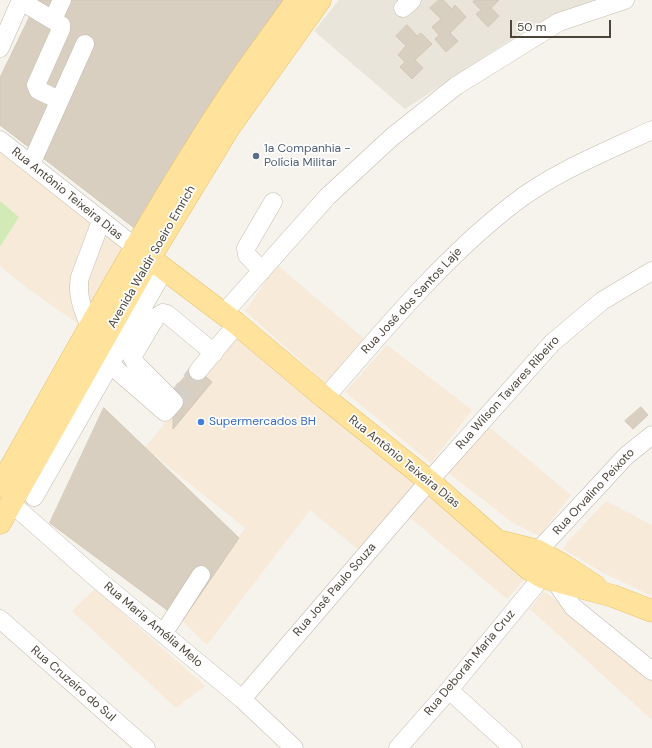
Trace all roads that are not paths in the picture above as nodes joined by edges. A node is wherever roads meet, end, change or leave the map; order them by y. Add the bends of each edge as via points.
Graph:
1 (62, 0) edge
2 (297, 0) edge
3 (320, 0) edge
4 (625, 0) edge
5 (21, 1) edge
6 (605, 3) edge
7 (53, 19) junction
8 (85, 44) dead end
9 (0, 48) edge
10 (59, 100) junction
11 (652, 130) edge
12 (0, 140) edge
13 (31, 164) junction
14 (273, 202) dead end
15 (101, 221) junction
16 (149, 259) junction
17 (262, 271) junction
18 (652, 271) edge
19 (230, 319) junction
20 (90, 328) junction
21 (214, 352) junction
22 (103, 358) junction
23 (198, 371) tunnel mouth
24 (325, 398) junction
25 (652, 435) edge
26 (429, 480) junction
27 (6, 494) edge
28 (34, 497) dead end
29 (0, 523) edge
30 (546, 569) junction
31 (201, 575) dead end
32 (652, 611) edge
33 (0, 619) edge
34 (163, 634) junction
35 (652, 671) edge
36 (449, 690) junction
37 (242, 699) junction
38 (146, 748) edge
39 (294, 748) edge
40 (398, 748) edge
41 (513, 748) edge

1 - 7 street
2 - 16 main road, Avenida Waldir Soeiro Emrich via 219,111
3 - 16 main road, Avenida Waldir Soeiro Emrich via 230,126
4 - 6 street
5 - 7 street
5 - 9 street
6 - 17 street via 559,22 456,86 392,137 327,197
7 - 10 street via 62,28 36,85 38,90
8 - 10 street
10 - 13 street
11 - 24 street, Rua José dos Santos Laje via 572,167 514,203 453,255
12 - 13 street, Rua Antônio Teixeira Dias
13 - 15 street, Rua Antônio Teixeira Dias
14 - 17 street via 246,248 247,255
15 - 16 street, Rua Antônio Teixeira Dias
15 - 20 street via 78,287 78,295
16 - 19 main road, Rua Antônio Teixeira Dias
16 - 20 main road, Avenida Waldir Soeiro Emrich
16 - 22 main road, Avenida Waldir Soeiro Emrich
17 - 19 street
18 - 26 street, Rua Wilson Tavares Ribeiro via 602,301 552,343
19 - 21 street
19 - 24 main road, Rua Antônio Teixeira Dias
20 - 27 main road, Avenida Waldir Soeiro Emrich
21 - 22 street via 167,314 163,313 156,317 132,357 174,402 165,412
21 - 23 street
22 - 27 main road, Avenida Waldir Soeiro Emrich
22 - 28 street
24 - 26 main road, Rua Antônio Teixeira Dias
25 - 30 street, Rua Orvalino Peixoto via 626,456
26 - 30 main road, Rua Antônio Teixeira Dias via 499,541
26 - 37 street, Rua José Paulo Souza
27 - 29 main road, Avenida Waldir Soeiro Emrich
27 - 34 street, Rua Maria Amélia Melo
30 - 32 main road, Rua Antônio Teixeira Dias
30 - 35 street via 573,607
30 - 36 street, Rua Deborah Maria Cruz
31 - 34 street
33 - 38 street, Rua Cruzeiro do Sul
34 - 37 street, Rua Maria Amélia Melo
36 - 40 street, Rua Deborah Maria Cruz
36 - 41 street
37 - 39 street, Rua Maria Amélia Melo

